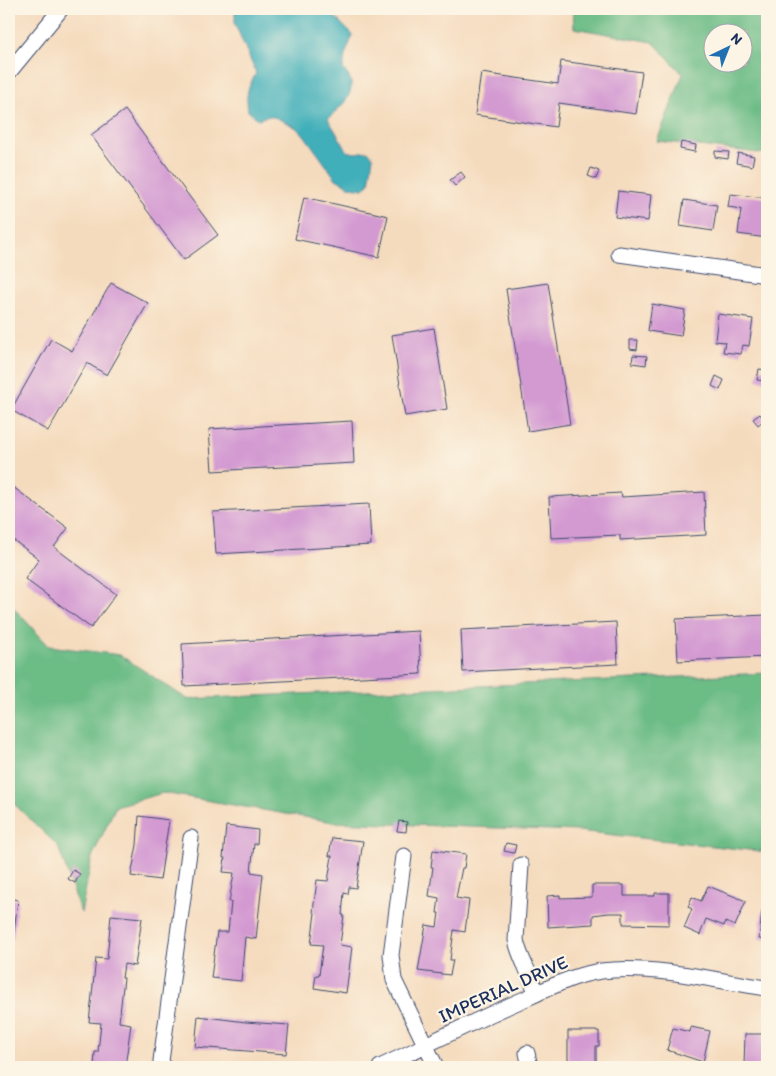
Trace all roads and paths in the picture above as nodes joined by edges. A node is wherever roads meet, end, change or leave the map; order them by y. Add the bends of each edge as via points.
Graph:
1 (61, 9) edge
2 (9, 72) edge
3 (619, 254) dead end
4 (767, 275) edge
5 (190, 838) dead end
6 (404, 856) dead end
7 (521, 865) dead end
8 (767, 988) edge
9 (536, 994) junction
10 (425, 1046) junction
11 (164, 1067) edge
12 (380, 1067) edge
13 (436, 1067) edge

1 - 2 street
3 - 4 street
5 - 11 street via 161,1062
6 - 10 street via 391,955 392,970
7 - 9 street via 516,940
8 - 9 street, IMPERIAL DRIVE via 669,973 614,970 573,977
9 - 10 street, IMPERIAL DRIVE
10 - 12 street, IMPERIAL DRIVE
10 - 13 street

